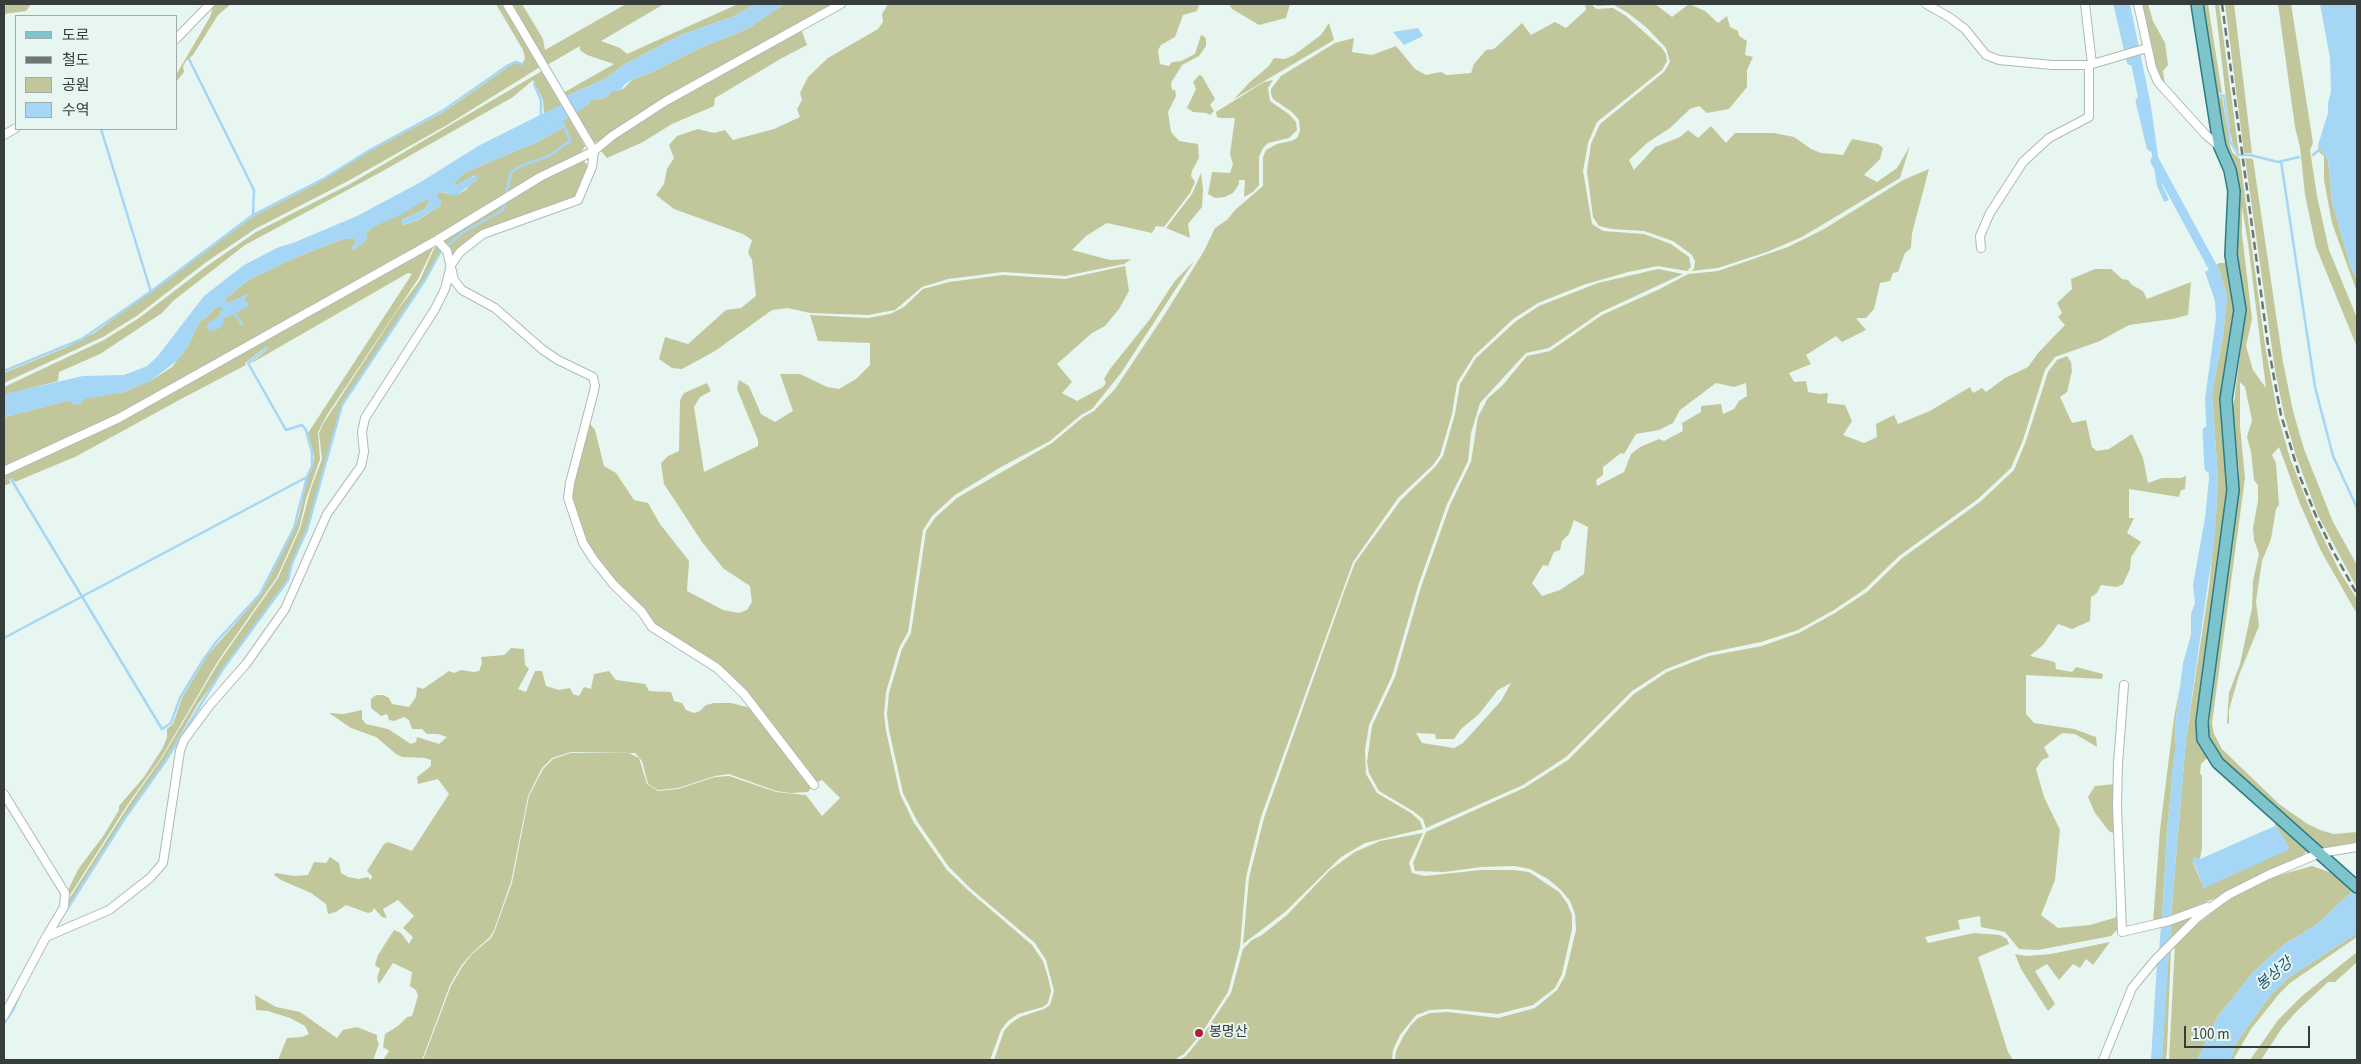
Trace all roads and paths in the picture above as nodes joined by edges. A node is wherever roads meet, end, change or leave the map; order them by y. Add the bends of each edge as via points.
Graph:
1 (210, 4) edge
2 (507, 4) edge
3 (841, 4) edge
4 (1926, 4) edge
5 (2084, 4) edge
6 (2138, 4) edge
7 (2198, 4) edge
8 (178, 37) edge
9 (2144, 48) junction
10 (2091, 64) junction
11 (15, 129) edge
12 (4, 135) edge
13 (2220, 147) junction
14 (594, 151) junction
15 (437, 240) junction
16 (1981, 248) dead end
17 (451, 265) junction
18 (4, 471) edge
19 (2124, 685) dead end
20 (814, 785) dead end
21 (4, 794) edge
22 (2357, 847) edge
23 (2320, 853) junction
24 (2355, 885) edge
25 (2212, 906) junction
26 (46, 937) junction
27 (4, 1016) edge
28 (2103, 1060) edge

1 - 8 street
2 - 14 street
3 - 14 street via 666,101
4 - 10 street via 1957,23 1986,55 2036,64
5 - 10 street
6 - 9 street
7 - 13 main road
9 - 10 street
9 - 13 street via 2158,82
10 - 16 street via 2088,117 2049,138 2023,162 1990,213 1980,236
11 - 12 street
13 - 23 main road via 2230,170 2234,191 2231,255 2240,310 2226,399 2233,490 2202,722 2203,739 2218,763
14 - 15 street via 540,177
14 - 17 street via 592,167 578,200 483,234 460,252
15 - 17 street via 446,248
15 - 18 street via 119,418
17 - 20 street via 454,280 462,290 502,313 542,350 593,377 593,396 568,498 583,543 652,627 717,668 744,694
17 - 26 street via 445,289 435,309 364,418 361,466 327,514 285,609 246,664 184,740 163,863 159,870 109,910
19 - 25 street via 2117,806 2122,932
21 - 26 street via 65,893 64,906
22 - 23 street
23 - 24 main road
23 - 25 street via 2268,875
25 - 28 street via 2140,976
26 - 27 street

